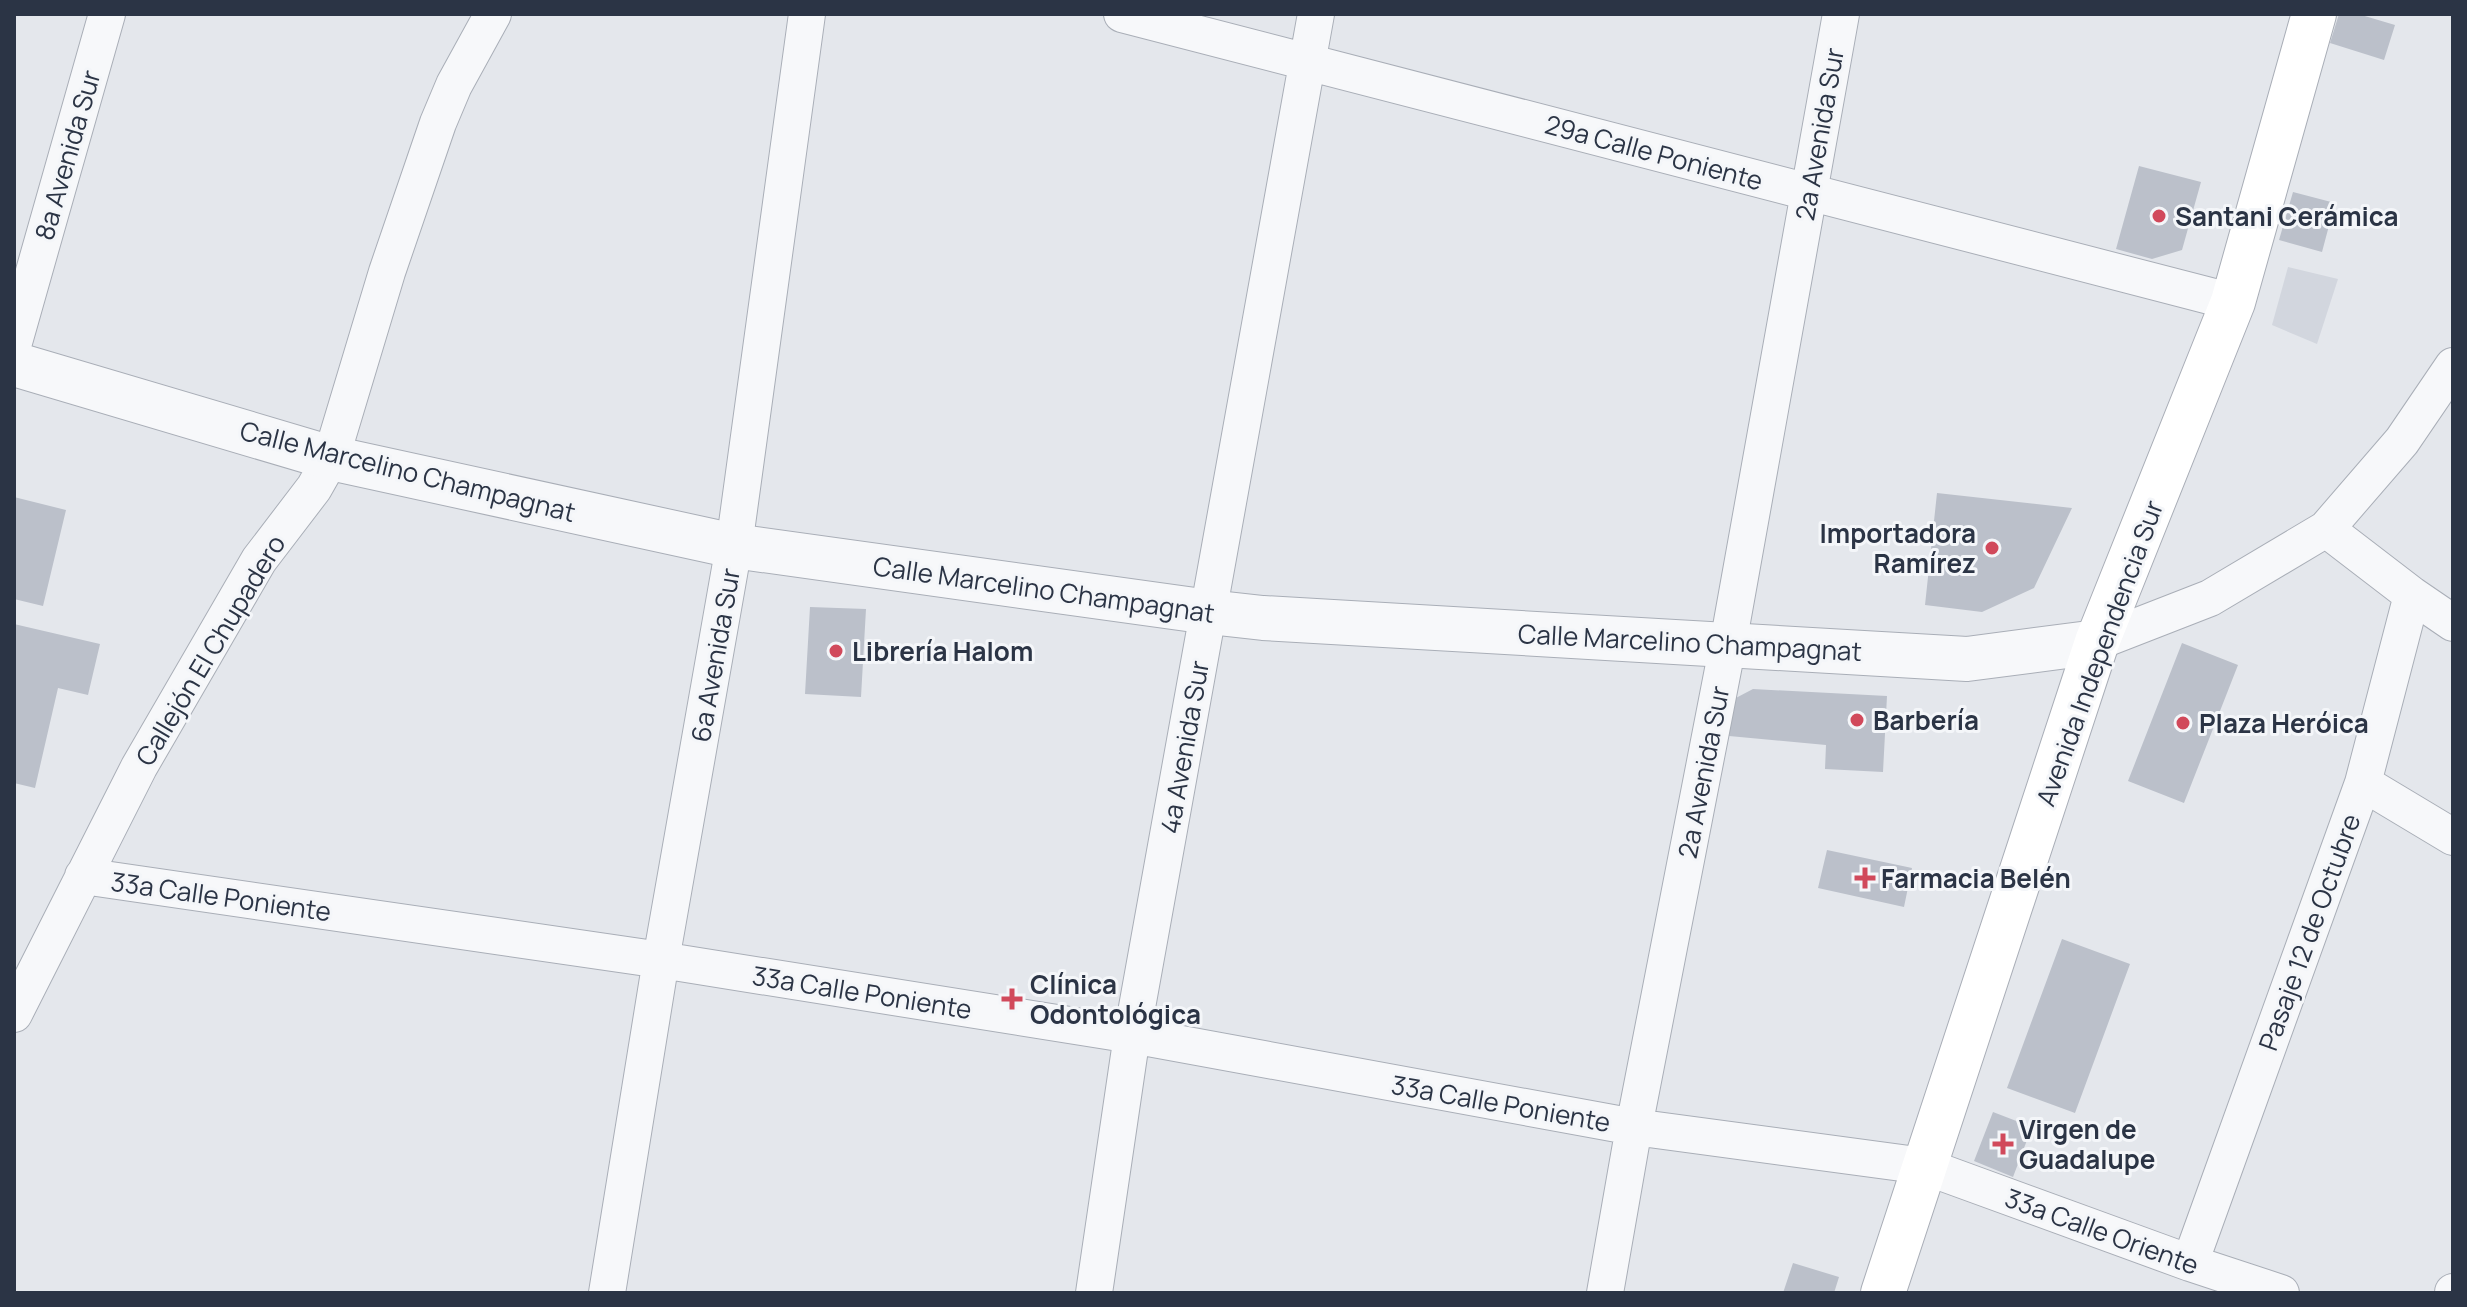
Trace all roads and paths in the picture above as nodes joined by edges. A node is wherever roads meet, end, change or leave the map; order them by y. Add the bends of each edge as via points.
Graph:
1 (107, 14) edge
2 (493, 14) edge
3 (807, 14) edge
4 (1122, 14) edge
5 (1316, 14) edge
6 (1841, 14) edge
7 (2314, 14) edge
8 (1307, 62) junction
9 (1809, 192) junction
10 (2233, 302) junction
11 (14, 342) edge
12 (14, 364) edge
13 (2453, 366) edge
14 (331, 458) junction
15 (2326, 529) junction
16 (734, 546) junction
17 (2412, 595) junction
18 (1209, 612) junction
19 (2453, 623) edge
20 (2097, 642) junction
21 (1728, 644) junction
22 (2363, 783) junction
23 (2453, 837) edge
24 (83, 876) junction
25 (661, 960) junction
26 (14, 1014) edge
27 (1132, 1035) junction
28 (1634, 1127) junction
29 (1924, 1166) junction
30 (2190, 1263) junction
31 (607, 1293) edge
32 (1094, 1293) edge
33 (1605, 1293) edge
34 (1883, 1293) edge
35 (2281, 1293) edge

1 - 11 street, 8a Avenida Sur
2 - 14 street, Callejón El Chupadero via 438,123
3 - 16 street, 6a Avenida Sur
4 - 8 street, 29a Calle Poniente
5 - 8 street, 4a Avenida Sur
6 - 9 street, 2a Avenida Sur
7 - 10 main road, Avenida Independencia Sur
8 - 9 street, 29a Calle Poniente
8 - 18 street, 4a Avenida Sur
9 - 10 street, 29a Calle Poniente
9 - 21 street, 2a Avenida Sur
10 - 20 main road, Avenida Independencia Sur
12 - 14 street, Calle Marcelino Champagnat
13 - 15 street via 2402,441
14 - 16 street, Calle Marcelino Champagnat
14 - 24 street, Callejón El Chupadero via 259,560 139,767
15 - 17 street
15 - 20 street via 2210,598
16 - 18 street, Calle Marcelino Champagnat
16 - 25 street, 6a Avenida Sur
17 - 19 street
17 - 22 street, Pasaje 12 de Octubre
18 - 21 street, Calle Marcelino Champagnat
18 - 27 street, 4a Avenida Sur
20 - 21 street, Calle Marcelino Champagnat via 1967,659
20 - 29 main road, Avenida Independencia Sur
21 - 28 street, 2a Avenida Sur
22 - 23 street
22 - 30 street, Pasaje 12 de Octubre
24 - 25 street, 33a Calle Poniente
24 - 26 street, Callejón El Chupadero
25 - 27 street, 33a Calle Poniente
25 - 31 street, 6a Avenida Sur
27 - 28 street, 33a Calle Poniente
27 - 32 street, 4a Avenida Sur
28 - 29 street, 33a Calle Poniente
28 - 33 street, 2a Avenida Sur
29 - 30 street, 33a Calle Oriente
29 - 34 main road, Avenida Independencia Sur
30 - 35 street, 33a Calle Oriente

